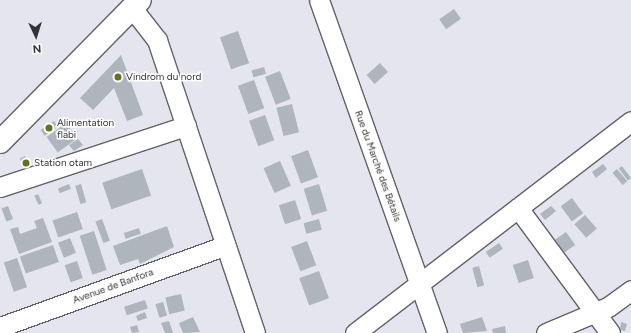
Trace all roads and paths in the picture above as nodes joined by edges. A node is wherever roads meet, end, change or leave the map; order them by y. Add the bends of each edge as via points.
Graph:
1 (319, 0) edge
2 (136, 4) edge
3 (631, 121) edge
4 (186, 126) junction
5 (0, 142) edge
6 (0, 186) edge
7 (518, 208) junction
8 (226, 245) junction
9 (420, 283) junction
10 (631, 290) edge
11 (594, 312) junction
12 (0, 327) edge
13 (255, 333) edge
14 (355, 333) edge
15 (437, 333) edge
16 (546, 333) edge
17 (610, 333) edge

1 - 9 street, Rue du Marché des Bétails
2 - 4 street via 157,40
2 - 5 main road
3 - 7 street
4 - 6 street
4 - 8 street
7 - 9 street
7 - 11 street
8 - 12 street, Avenue de Banfora
8 - 13 street
9 - 14 street
9 - 15 street, Rue du Marché des Bétails
10 - 11 street
11 - 16 street
11 - 17 street

